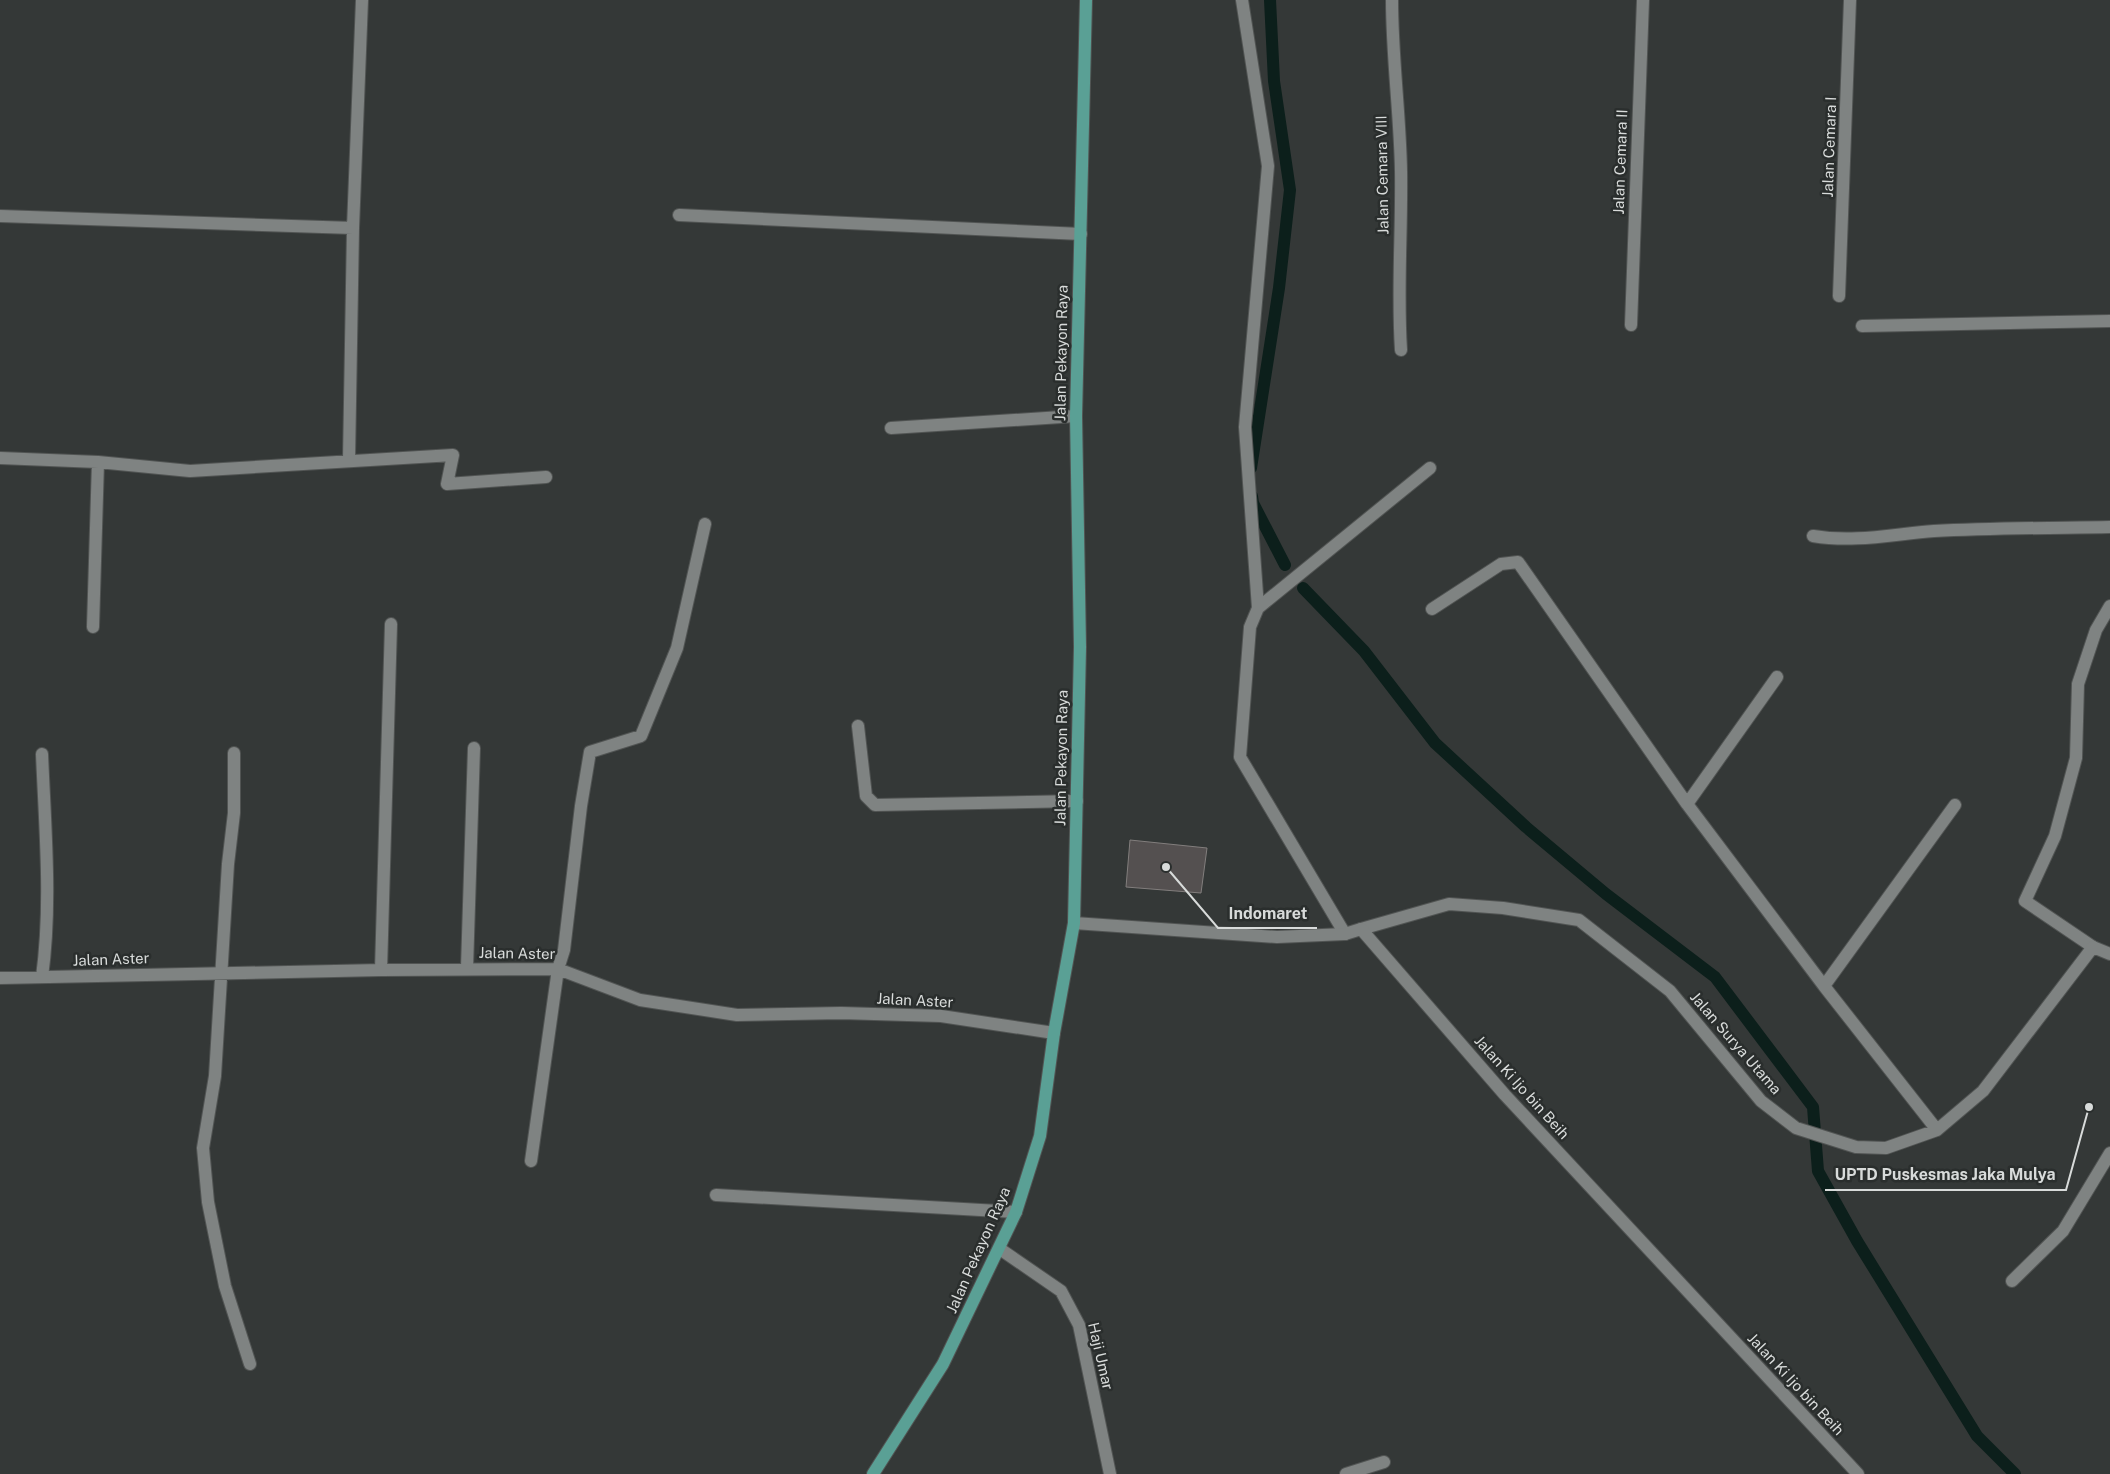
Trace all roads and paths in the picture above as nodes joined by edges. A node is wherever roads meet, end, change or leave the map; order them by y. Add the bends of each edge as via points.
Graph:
1 (362, 0) edge
2 (1086, 0) edge
3 (1242, 0) edge
4 (1392, 0) edge
5 (1643, 0) edge
6 (1850, 0) edge
7 (679, 214) dead end
8 (0, 216) edge
9 (353, 228) junction
10 (1081, 234) junction
11 (1839, 296) dead end
12 (2110, 321) edge
13 (1631, 325) dead end
14 (1862, 326) dead end
15 (1401, 350) dead end
16 (1076, 416) junction
17 (890, 428) dead end
18 (0, 458) edge
19 (349, 460) junction
20 (98, 462) junction
21 (1430, 468) dead end
22 (546, 477) dead end
23 (705, 524) dead end
24 (2110, 527) edge
25 (1813, 536) dead end
26 (2110, 606) edge
27 (1258, 608) junction
28 (1432, 609) dead end
29 (391, 624) dead end
30 (93, 628) dead end
31 (1777, 677) dead end
32 (858, 726) dead end
33 (474, 748) dead end
34 (234, 753) dead end
35 (42, 754) dead end
36 (1077, 801) junction
37 (1687, 804) junction
38 (1955, 805) dead end
39 (1074, 923) junction
40 (1361, 929) junction
41 (1345, 934) junction
42 (2093, 947) junction
43 (2110, 954) edge
44 (467, 968) junction
45 (558, 969) junction
46 (381, 970) junction
47 (221, 972) junction
48 (42, 977) junction
49 (0, 978) edge
50 (1824, 986) junction
51 (1054, 1033) junction
52 (1937, 1130) junction
53 (2110, 1153) edge
54 (531, 1161) dead end
55 (716, 1195) dead end
56 (1016, 1212) junction
57 (1000, 1249) junction
58 (2012, 1281) dead end
59 (250, 1364) dead end
60 (1384, 1462) dead end
61 (873, 1474) edge
62 (1110, 1474) edge
63 (1346, 1474) edge
64 (1858, 1474) edge

1 - 9 street
2 - 10 main road, Jalan Pekayon Raya
3 - 27 street via 1268,166 1245,426
4 - 15 street, Jalan Cemara VIII via 1392,49 1401,172
5 - 13 street, Jalan Cemara II
6 - 11 street, Jalan Cemara I
7 - 10 street
8 - 9 street
9 - 19 street
10 - 16 main road, Jalan Pekayon Raya
12 - 14 street
16 - 17 street
16 - 36 main road, Jalan Pekayon Raya via 1080,647
18 - 20 street
19 - 20 street via 190,471
19 - 22 street via 454,455 447,484
20 - 30 street
21 - 27 street
23 - 45 street via 677,648 641,736 590,752 564,950
24 - 25 street via 1933,531 1859,540
26 - 42 street via 2096,630 2078,684 2076,758 2055,836 2025,900
27 - 41 street via 1250,627 1240,758
28 - 37 street via 1501,564 1518,562
29 - 46 street
31 - 37 street
32 - 36 street via 866,796 875,805
33 - 44 street
34 - 47 street via 234,813
35 - 48 street via 47,866 46,947
36 - 39 main road, Jalan Pekayon Raya
37 - 50 street
38 - 50 street
39 - 41 street via 1277,937
39 - 51 main road, Jalan Pekayon Raya
40 - 41 street
40 - 52 street, Jalan Surya Utama via 1448,904 1503,908 1579,920 1670,991 1761,1101 1796,1128 1856,1147 1886,1148
40 - 64 street, Jalan Ki Ijo bin Beih via 1505,1094
42 - 43 street
42 - 52 street, Jalan Surya Utama via 1983,1091
44 - 45 street, Jalan Aster
44 - 46 street, Jalan Aster
45 - 51 street, Jalan Aster via 640,1000 737,1016 941,1016
45 - 54 street
46 - 47 street, Jalan Aster
47 - 48 street, Jalan Aster
47 - 59 street via 215,1076 203,1148 208,1202 225,1286
48 - 49 street, Jalan Aster
50 - 52 street
51 - 56 main road, Jalan Pekayon Raya via 1040,1136
53 - 58 street via 2063,1230
55 - 56 street
56 - 57 main road, Jalan Pekayon Raya
57 - 61 main road, Jalan Pekayon Raya via 943,1364
57 - 62 street, Haji Umar via 1061,1291 1073,1311 1079,1325
60 - 63 street

